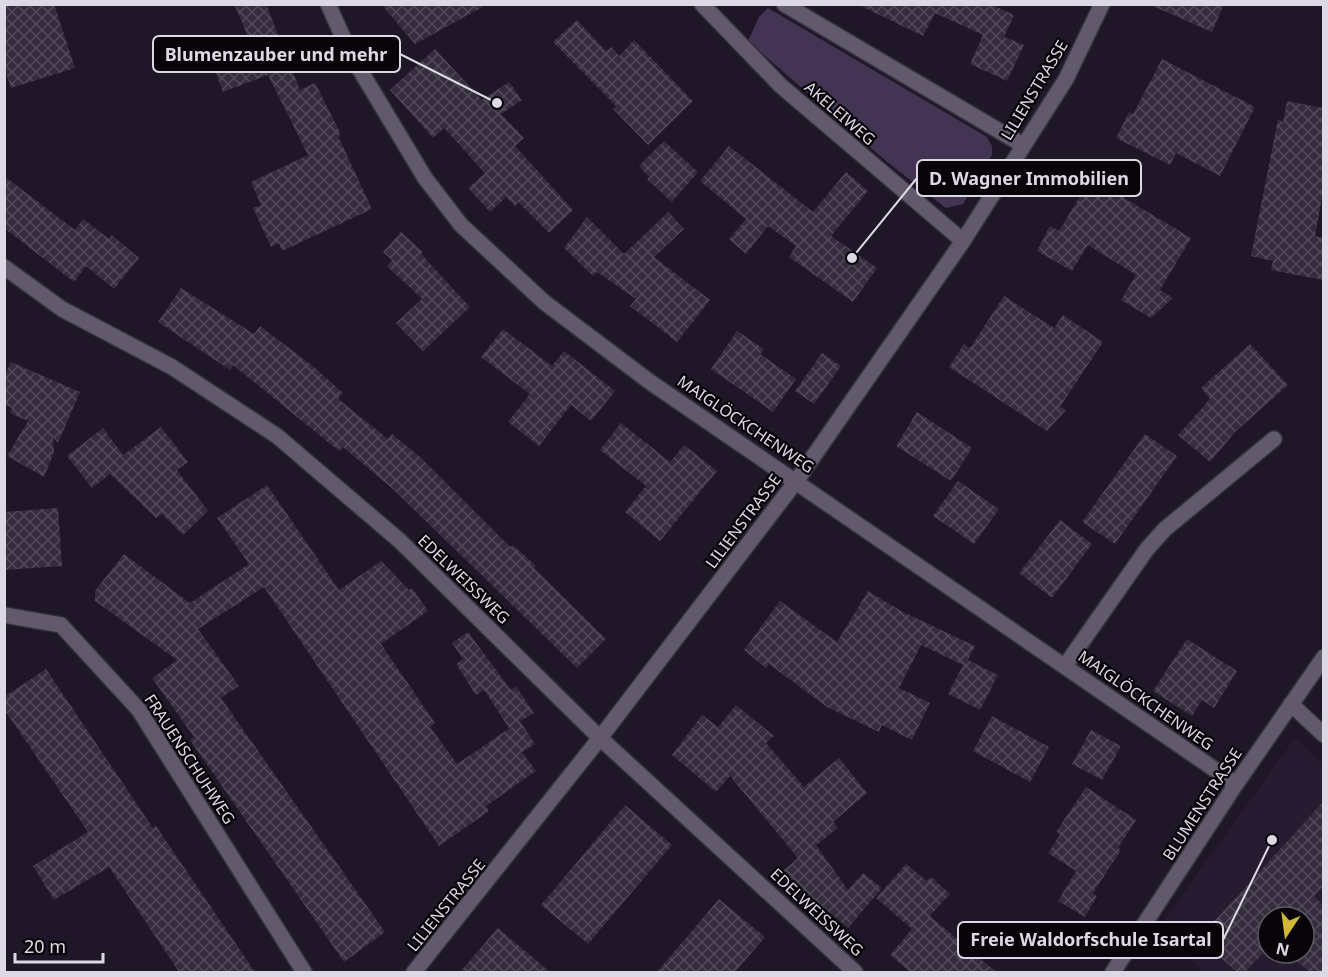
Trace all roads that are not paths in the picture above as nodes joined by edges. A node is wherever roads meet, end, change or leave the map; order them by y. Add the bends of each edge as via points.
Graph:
1 (328, 4) edge
2 (702, 4) edge
3 (783, 4) edge
4 (1102, 4) edge
5 (1023, 145) junction
6 (963, 241) junction
7 (4, 267) edge
8 (1274, 439) dead end
9 (797, 480) junction
10 (4, 615) edge
11 (1323, 657) edge
12 (1065, 666) junction
13 (1291, 704) junction
14 (1323, 735) edge
15 (600, 738) junction
16 (1236, 784) junction
17 (304, 972) edge
18 (414, 972) edge
19 (855, 972) edge
20 (1113, 972) edge

1 - 9 street, MAIGLÖCKCHENWEG via 351,55 393,128 425,178 469,233 544,302 650,382
2 - 6 street, AKELEIWEG via 781,86
3 - 5 street
4 - 5 street, LILIENSTRASSE via 1066,79
5 - 6 street, LILIENSTRASSE
6 - 9 street, LILIENSTRASSE
7 - 15 street, EDELWEISSWEG via 62,309 172,367 277,436 400,541
8 - 12 street via 1165,529
9 - 12 street, MAIGLÖCKCHENWEG
9 - 15 street, LILIENSTRASSE
10 - 17 street, FRAUENSCHUHWEG via 61,625 139,710
11 - 13 street, BLUMENSTRASSE
12 - 16 street, MAIGLÖCKCHENWEG
13 - 14 street
13 - 16 street, BLUMENSTRASSE
15 - 18 street, LILIENSTRASSE
15 - 19 street, EDELWEISSWEG
16 - 20 street, BLUMENSTRASSE

